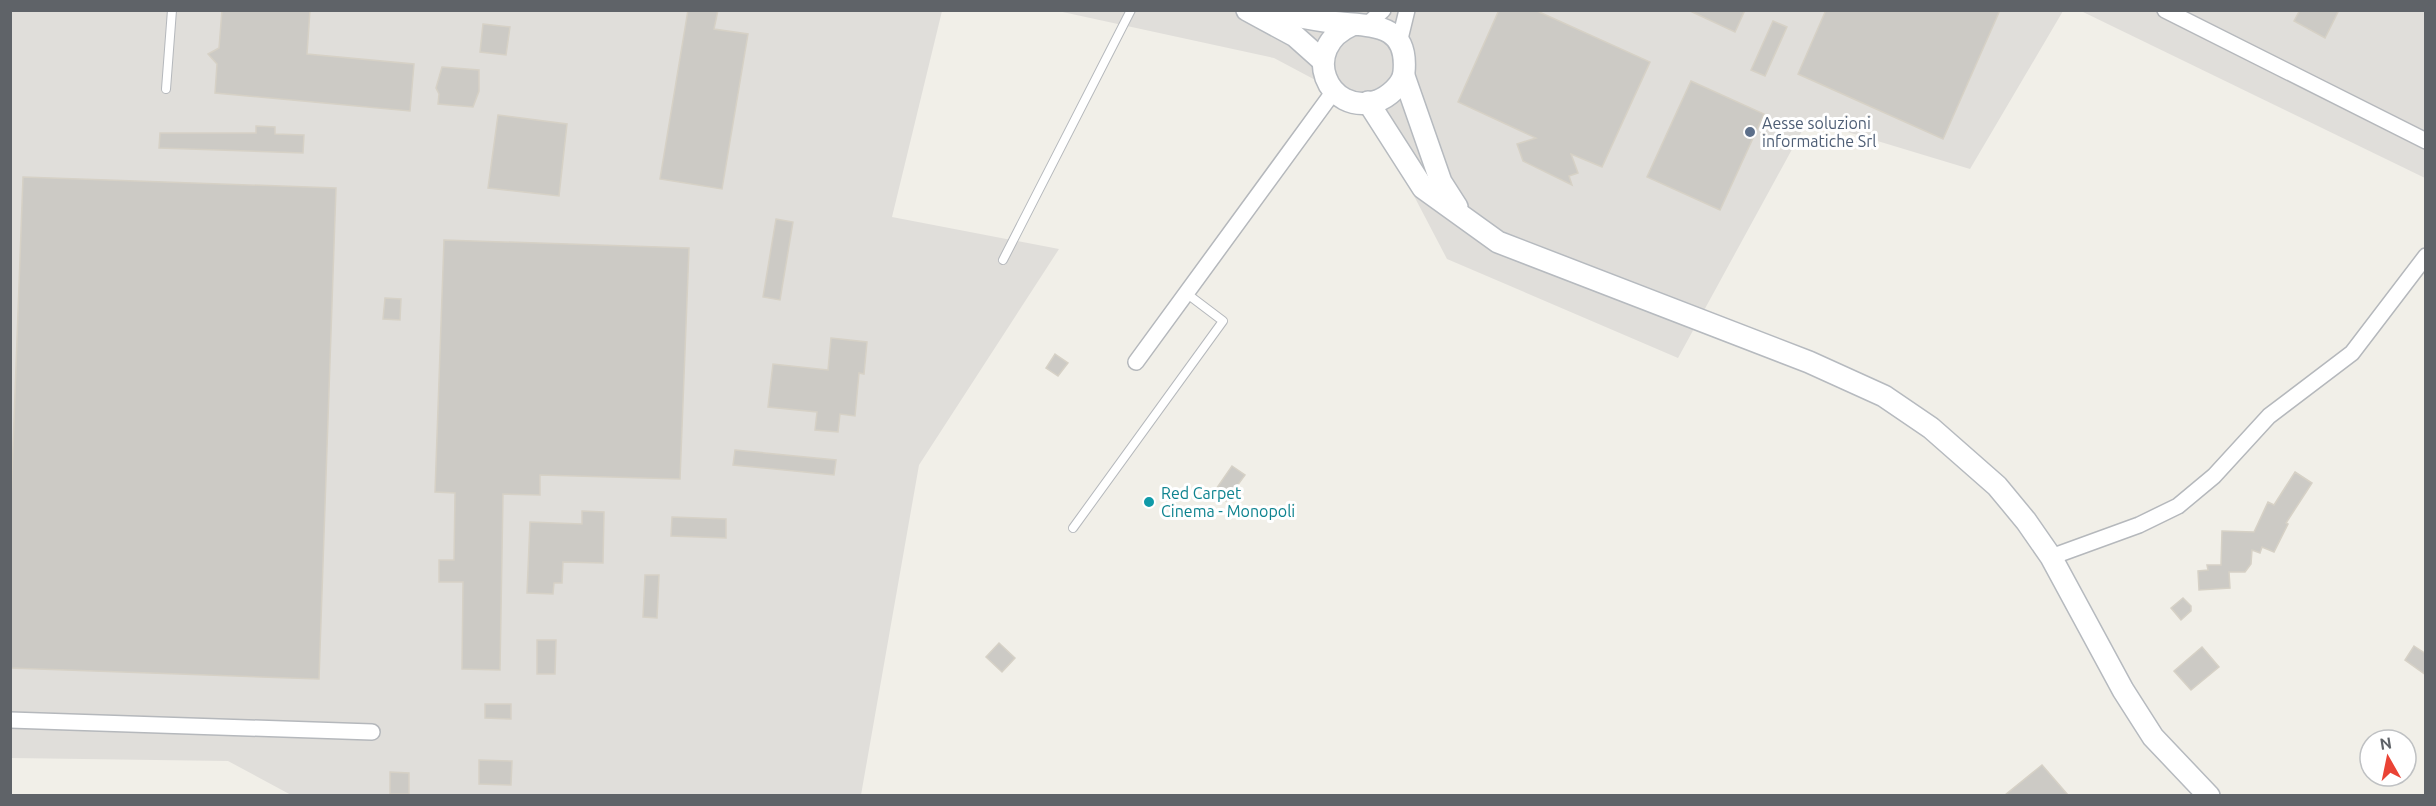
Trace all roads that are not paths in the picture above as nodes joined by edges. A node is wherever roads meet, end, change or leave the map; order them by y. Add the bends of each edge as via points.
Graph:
1 (172, 10) edge
2 (1131, 10) edge
3 (1247, 10) edge
4 (1268, 10) edge
5 (1407, 10) edge
6 (2165, 10) edge
7 (1368, 20) edge
8 (1399, 43) junction
9 (1323, 61) junction
10 (1404, 76) junction
11 (166, 88) dead end
12 (1334, 91) junction
13 (1368, 102) junction
14 (2426, 141) edge
15 (1462, 215) junction
16 (2426, 256) edge
17 (1003, 260) dead end
18 (1186, 294) junction
19 (1136, 362) dead end
20 (1072, 528) dead end
21 (2051, 557) junction
22 (10, 720) edge
23 (372, 732) dead end
24 (2209, 795) edge

1 - 11 lane
2 - 17 lane
3 - 9 street via 1295,36
4 - 7 street
5 - 8 street
6 - 14 street
7 - 8 street
7 - 9 street via 1339,31 1329,40
8 - 10 street
9 - 12 street via 1325,77
10 - 13 street via 1386,97
10 - 15 street via 1441,182
12 - 13 street via 1347,99
12 - 18 street
13 - 15 street via 1423,188
15 - 21 street via 1498,242 1809,362 1884,396 1931,428 1997,486
16 - 21 street via 2352,353 2269,416 2214,476 2178,506 2139,525
18 - 19 street
18 - 20 lane via 1223,321
21 - 24 street via 2123,690 2153,736
22 - 23 street

